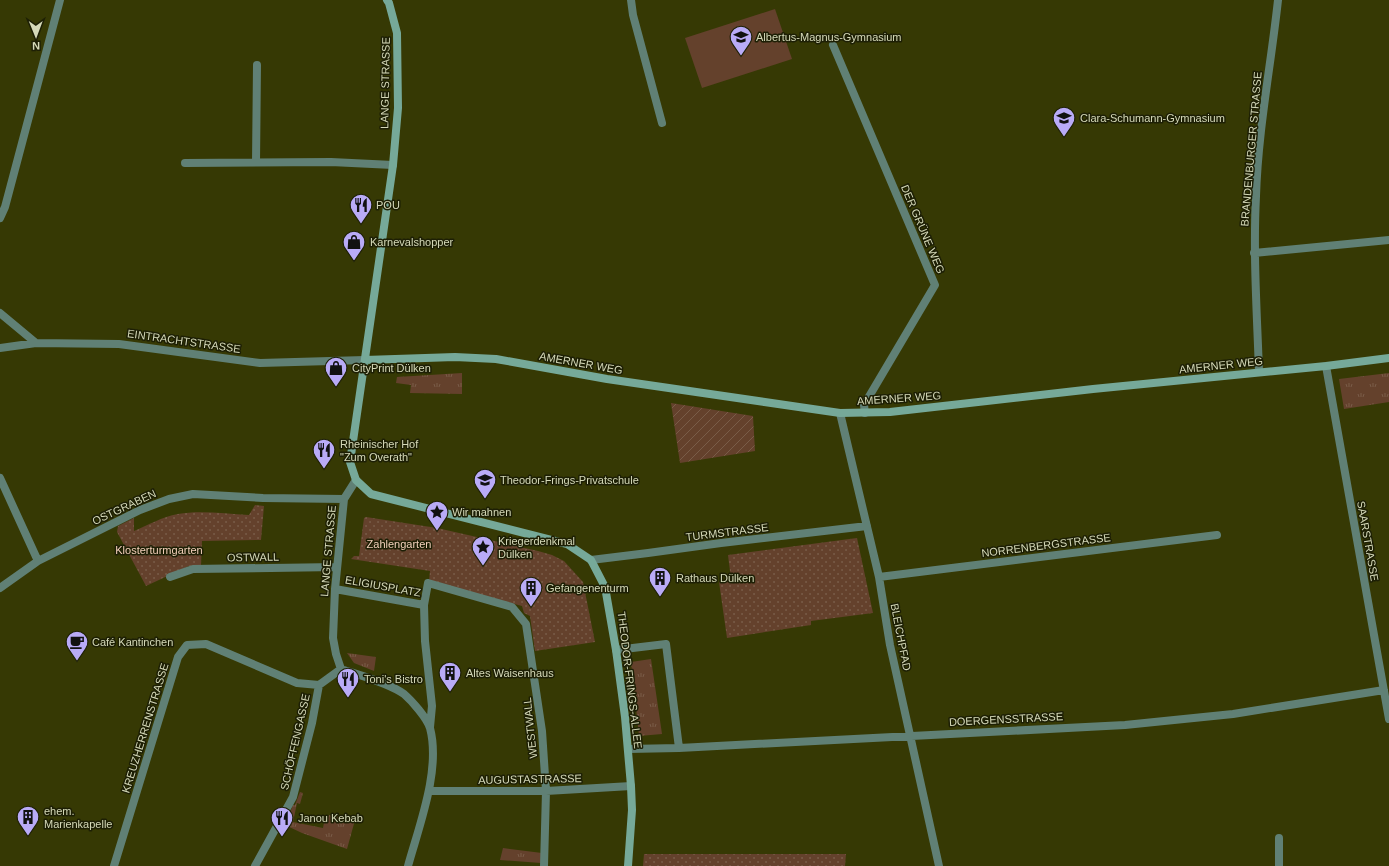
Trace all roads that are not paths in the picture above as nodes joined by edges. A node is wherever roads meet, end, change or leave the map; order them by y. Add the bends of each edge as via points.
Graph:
1 (60, 0) edge
2 (631, 0) edge
3 (1278, 0) edge
4 (389, 1) edge
5 (833, 45) dead end
6 (258, 65) dead end
7 (662, 123) dead end
8 (256, 162) junction
9 (186, 163) dead end
10 (393, 165) junction
11 (0, 218) edge
12 (1389, 240) edge
13 (1254, 253) junction
14 (0, 313) edge
15 (36, 343) junction
16 (0, 348) edge
17 (1389, 358) edge
18 (365, 360) junction
19 (1326, 366) junction
20 (1259, 372) junction
21 (840, 413) junction
22 (865, 413) junction
23 (0, 478) edge
24 (356, 480) junction
25 (344, 499) junction
26 (867, 526) junction
27 (1217, 535) dead end
28 (591, 560) junction
29 (38, 562) junction
30 (337, 567) junction
31 (170, 577) dead end
32 (879, 577) junction
33 (0, 588) edge
34 (335, 590) junction
35 (424, 604) junction
36 (616, 650) junction
37 (341, 669) junction
38 (319, 685) junction
39 (1384, 690) junction
40 (1389, 719) edge
41 (430, 727) junction
42 (911, 735) junction
43 (679, 748) junction
44 (628, 749) junction
45 (631, 786) junction
46 (429, 791) junction
47 (546, 791) junction
48 (1279, 838) dead end
49 (114, 866) edge
50 (254, 866) edge
51 (408, 866) edge
52 (544, 866) edge
53 (628, 866) edge
54 (939, 866) edge
55 (1279, 866) edge

1 - 11 street
2 - 7 street
3 - 13 street, BRANDENBURGER STRASSE via 1265,94 1256,189
4 - 10 main road, LANGE STRASSE via 397,33 398,108
5 - 22 street, DER GRÜNE WEG via 935,285 864,405
6 - 8 street
8 - 9 street
8 - 10 street
10 - 18 main road, LANGE STRASSE
12 - 13 street
13 - 20 street, BRANDENBURGER STRASSE
14 - 15 street
15 - 16 street, EINTRACHTSTRASSE
15 - 18 street, EINTRACHTSTRASSE via 120,344 260,363
17 - 19 main road, AMERNER WEG
18 - 21 main road, AMERNER WEG via 455,357 496,359 607,379
18 - 24 main road, LANGE STRASSE via 350,462
19 - 20 main road, AMERNER WEG
19 - 39 street, SAARSTRASSE
20 - 22 main road, AMERNER WEG
21 - 22 main road, AMERNER WEG
21 - 26 street, BLEICHPFAD
23 - 29 street
24 - 25 street, LANGE STRASSE
24 - 28 main road, THEODOR-FRINGS-ALLEE via 371,494 567,544
25 - 29 street, OSTGRABEN via 187,495 140,510
25 - 30 street, LANGE STRASSE
26 - 28 street, TURMSTRASSE
26 - 32 street, BLEICHPFAD
27 - 32 street, NORRENBERGSTRASSE
28 - 36 main road, THEODOR-FRINGS-ALLEE via 605,587
29 - 33 street, OSTGRABEN
30 - 31 street, OSTWALL via 193,569
30 - 34 street, LANGE STRASSE
32 - 42 street, BLEICHPFAD via 890,645
34 - 35 street, ELIGIUSPLATZ
34 - 37 street, LANGE STRASSE via 333,638
35 - 41 street, ELIGIUSPLATZ via 432,706
35 - 47 street, WESTWALL via 428,583 512,607 526,624 542,731
36 - 43 street via 666,644
36 - 44 main road, THEODOR-FRINGS-ALLEE
37 - 38 street
37 - 41 street via 376,680 403,694 420,711
38 - 49 street, KREUZHERRENSTRASSE via 297,683 206,644 187,645 178,657
38 - 50 street, SCHÖFFENGASSE via 293,797
39 - 40 street, SAARSTRASSE
39 - 42 street, DOERGENSSTRASSE via 1234,714 1148,723
41 - 46 street via 433,751
42 - 43 street, DOERGENSSTRASSE
42 - 54 street, BLEICHPFAD
43 - 44 street, DOERGENSSTRASSE
44 - 45 main road, THEODOR-FRINGS-ALLEE
45 - 47 street, AUGUSTASTRASSE
45 - 53 main road, THEODOR-FRINGS-ALLEE
46 - 47 street, AUGUSTASTRASSE
46 - 51 street
47 - 52 street, WESTWALL
48 - 55 street

